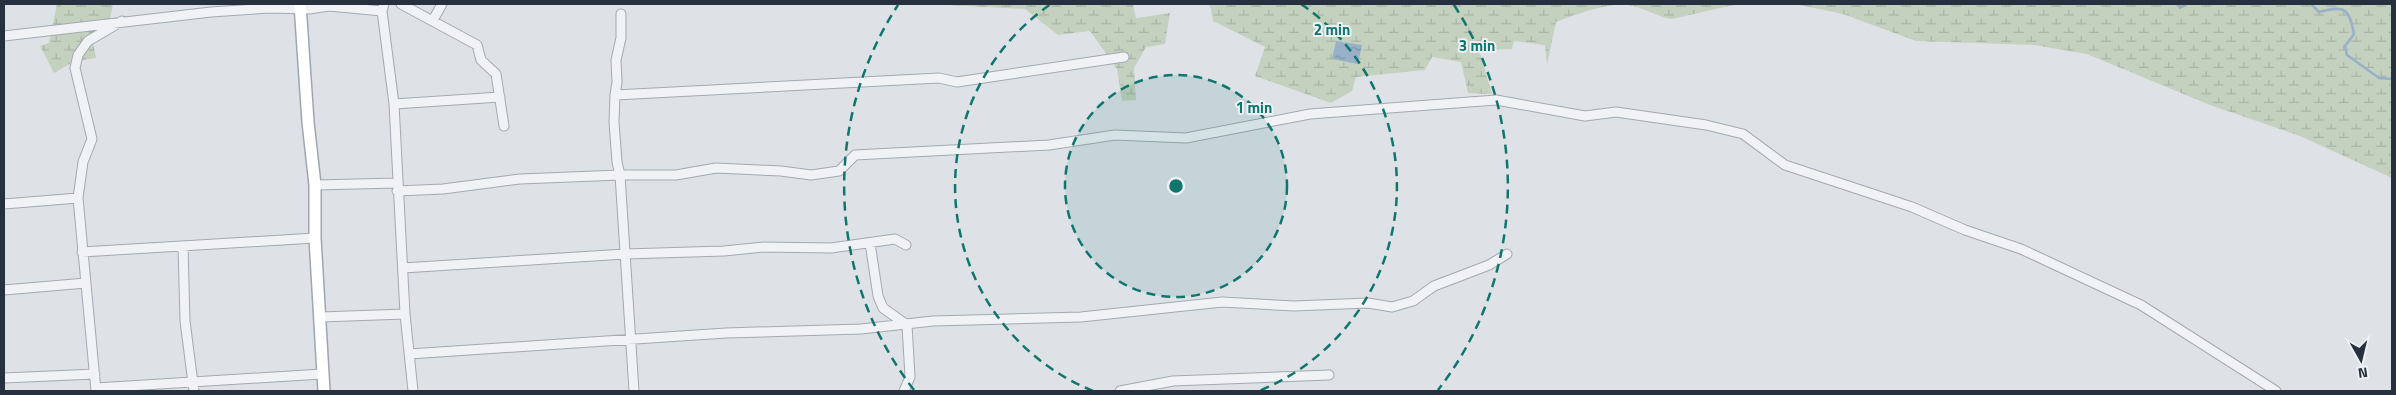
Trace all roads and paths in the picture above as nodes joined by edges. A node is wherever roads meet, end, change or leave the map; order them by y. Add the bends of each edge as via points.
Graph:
1 (401, 4) edge
2 (442, 4) edge
3 (300, 6) edge
4 (383, 7) edge
5 (621, 14) dead end
6 (433, 20) junction
7 (122, 21) junction
8 (4, 36) edge
9 (1124, 57) dead end
10 (615, 95) junction
11 (500, 97) junction
12 (394, 104) junction
13 (504, 126) dead end
14 (620, 175) junction
15 (315, 185) junction
16 (398, 187) junction
17 (78, 198) junction
18 (4, 204) edge
19 (315, 238) junction
20 (870, 243) junction
21 (906, 245) dead end
22 (183, 246) junction
23 (82, 252) junction
24 (625, 254) junction
25 (1507, 254) dead end
26 (403, 268) junction
27 (86, 283) junction
28 (4, 290) edge
29 (405, 314) junction
30 (320, 317) junction
31 (907, 325) junction
32 (632, 340) junction
33 (408, 354) junction
34 (95, 374) junction
35 (322, 374) junction
36 (1329, 375) dead end
37 (4, 378) edge
38 (194, 387) edge
39 (96, 390) edge
40 (324, 391) edge
41 (413, 391) edge
42 (634, 391) edge
43 (904, 391) edge
44 (1120, 391) edge
45 (2276, 391) edge

1 - 6 street
2 - 6 street
3 - 4 street
3 - 7 street
3 - 15 main road
4 - 12 street
5 - 10 street
6 - 11 street via 477,45 481,60 496,74
7 - 8 street
7 - 17 street via 88,41 76,62 77,82 92,139 83,162
9 - 10 street via 957,82 939,78
10 - 14 street via 614,129
11 - 12 street
11 - 13 street
12 - 16 street
14 - 16 street via 520,179 443,189
14 - 24 street
14 - 45 street via 676,175 720,168 811,175 839,171 855,155 1049,145 1115,134 1186,138 1310,114 1496,100 1585,116 1616,112 1706,125 1742,134 1785,165 1912,207 2021,249 2142,304
15 - 16 street
15 - 19 main road
16 - 26 street
17 - 18 street
17 - 23 street
19 - 22 street
19 - 30 main road
20 - 21 street via 898,239
20 - 24 street via 832,248
20 - 31 street via 878,296 883,308
22 - 23 street
22 - 38 street via 185,321
23 - 27 street
24 - 26 street
24 - 32 street
25 - 31 street via 1489,265 1434,286 1413,301 1392,307 1222,302 1087,316 933,321
26 - 29 street
27 - 28 street
27 - 34 street
29 - 30 street
29 - 33 street
30 - 35 main road
31 - 32 street
31 - 43 street via 910,377
32 - 33 street
32 - 42 street
33 - 41 street
34 - 37 street
34 - 39 street
35 - 38 street
35 - 40 main road
36 - 44 street via 1172,381
38 - 39 street

